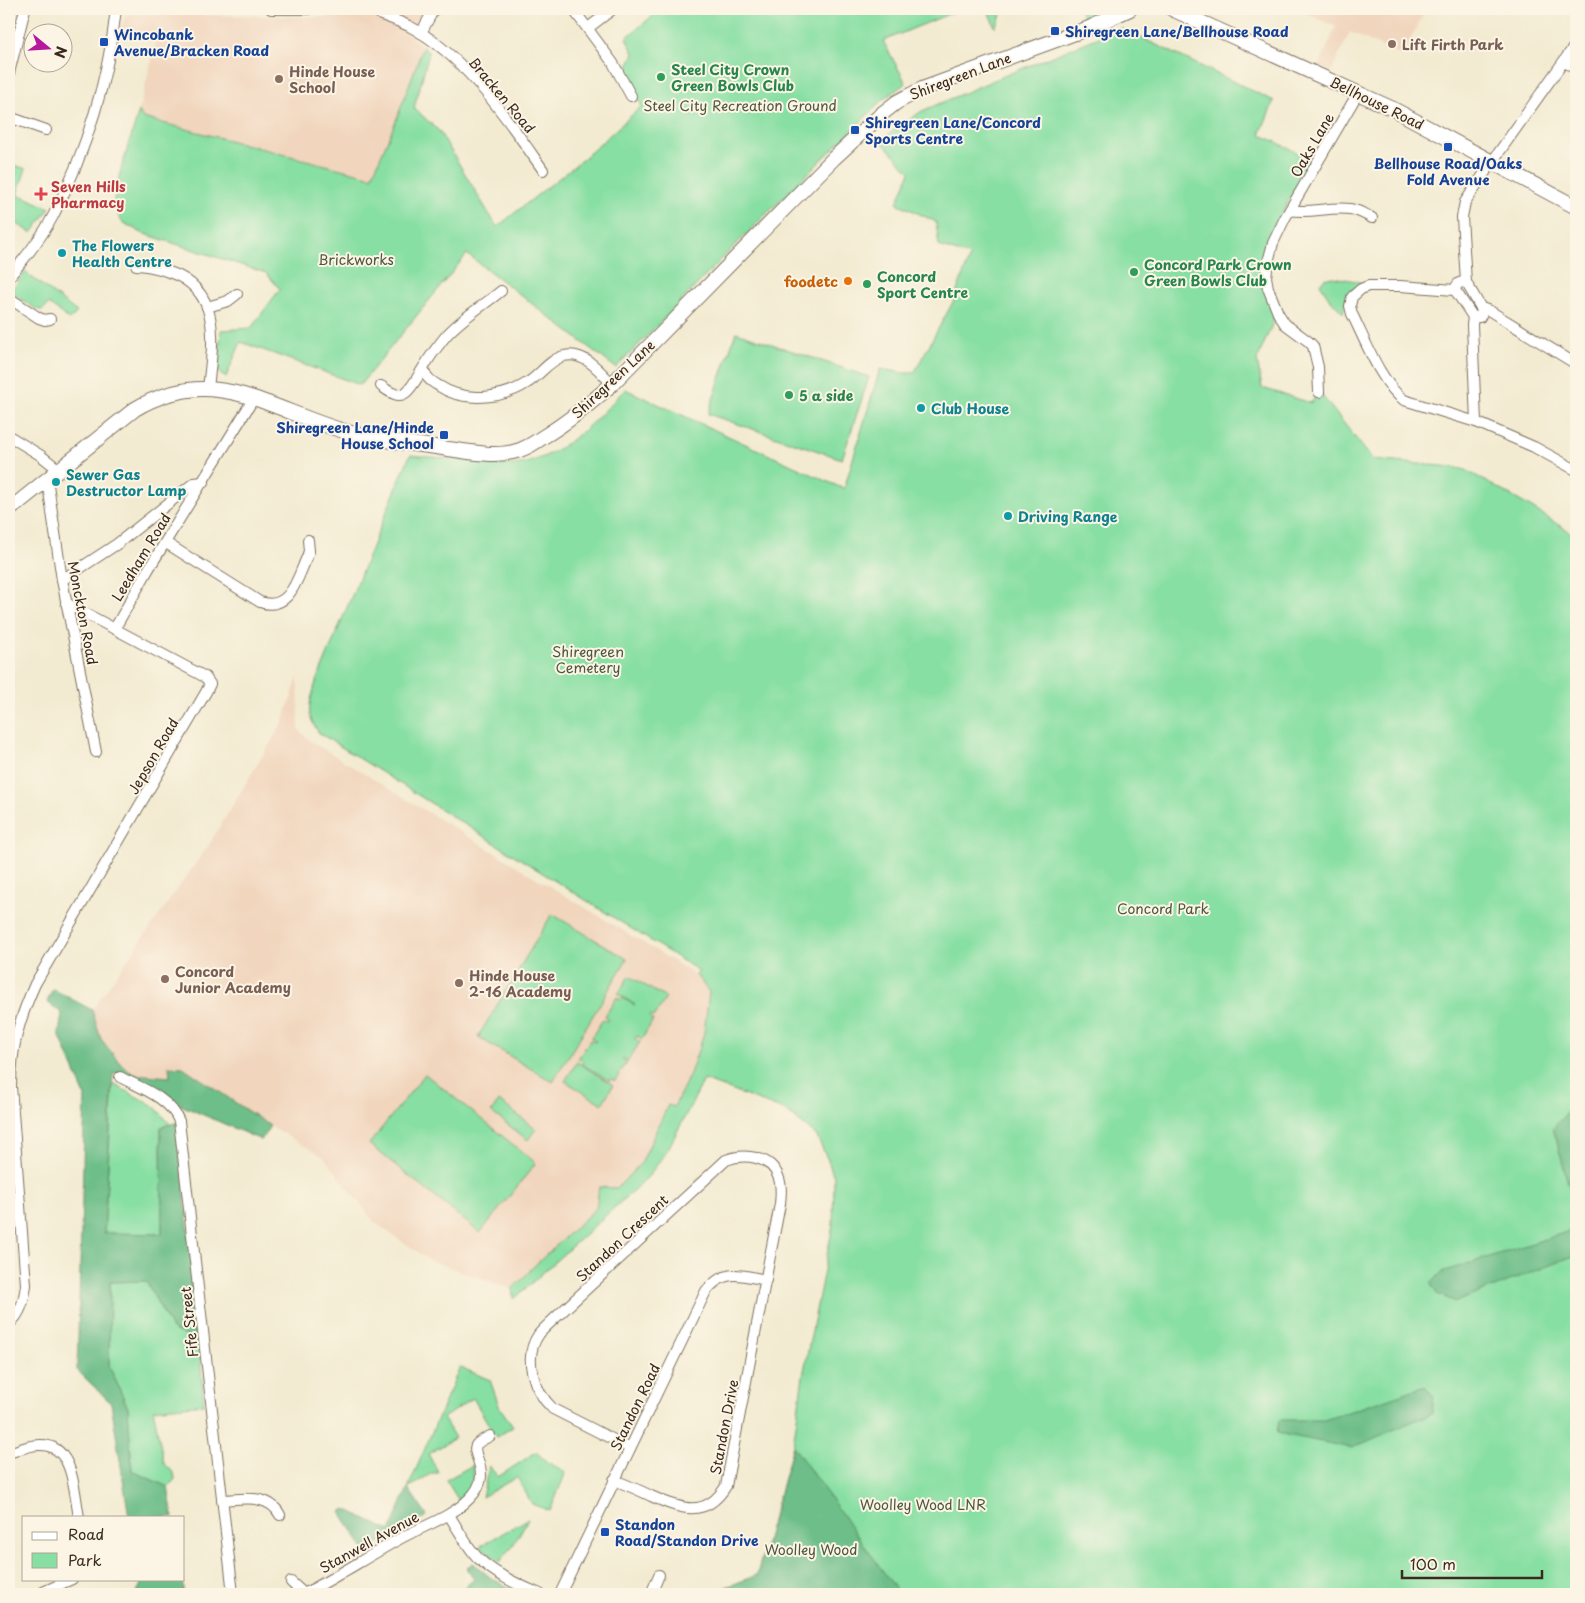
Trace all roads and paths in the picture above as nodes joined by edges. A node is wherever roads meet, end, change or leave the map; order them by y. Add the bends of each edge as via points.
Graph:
1 (25, 9) edge
2 (116, 9) edge
3 (271, 9) edge
4 (308, 9) edge
5 (434, 9) edge
6 (573, 9) edge
7 (613, 9) edge
8 (1130, 9) edge
9 (1172, 9) edge
10 (381, 15) dead end
11 (588, 28) junction
12 (422, 34) junction
13 (1576, 44) edge
14 (1564, 62) junction
15 (1576, 68) edge
16 (9, 72) edge
17 (1358, 92) junction
18 (631, 96) dead end
19 (9, 118) edge
20 (46, 130) dead end
21 (1492, 162) junction
22 (543, 170) dead end
23 (1576, 207) edge
24 (1290, 210) junction
25 (1372, 218) dead end
26 (136, 265) dead end
27 (9, 277) edge
28 (1466, 282) junction
29 (501, 290) dead end
30 (1455, 290) junction
31 (237, 294) dead end
32 (9, 298) edge
33 (207, 307) junction
34 (1481, 308) junction
35 (1474, 317) junction
36 (50, 319) dead end
37 (1576, 364) edge
38 (423, 370) junction
39 (612, 384) junction
40 (381, 386) dead end
41 (208, 388) junction
42 (1319, 392) dead end
43 (254, 398) junction
44 (1476, 422) junction
45 (9, 437) edge
46 (1576, 470) edge
47 (53, 474) junction
48 (204, 482) junction
49 (9, 510) edge
50 (308, 540) dead end
51 (166, 543) junction
52 (62, 580) junction
53 (66, 603) junction
54 (115, 628) junction
55 (96, 752) dead end
56 (120, 1077) dead end
57 (766, 1280) junction
58 (9, 1324) edge
59 (490, 1436) dead end
60 (630, 1448) junction
61 (9, 1453) edge
62 (614, 1480) junction
63 (222, 1500) junction
64 (280, 1515) dead end
65 (449, 1515) junction
66 (78, 1516) edge
67 (659, 1575) dead end
68 (70, 1580) edge
69 (291, 1582) dead end
70 (43, 1592) dead end
71 (233, 1594) edge
72 (304, 1594) edge
73 (540, 1594) edge
74 (560, 1594) edge
75 (651, 1594) edge

1 - 16 street
2 - 27 street via 96,106 69,183 55,214
3 - 4 street
5 - 12 street
6 - 11 street
7 - 11 street
8 - 39 street, Shiregreen Lane via 1089,28 922,89 884,112
9 - 17 street, Bellhouse Road
10 - 12 street, Bracken Road
11 - 18 street
12 - 22 street, Bracken Road via 467,72
13 - 14 street
14 - 15 street
14 - 21 street
17 - 21 street, Bellhouse Road
17 - 24 street, Oaks Lane
19 - 20 street
21 - 23 street, Bellhouse Road
21 - 28 street via 1469,194 1463,209
24 - 25 street via 1343,208 1360,211
24 - 42 street, Oaks Lane via 1272,243 1266,277 1274,305 1285,324 1313,346
26 - 33 street via 184,278 197,289
28 - 30 street via 1460,282
28 - 34 street
29 - 38 street via 446,336
30 - 35 street
30 - 44 street via 1368,286 1352,296 1350,306 1392,390 1411,403
31 - 33 street via 228,301
32 - 36 street via 39,318
33 - 41 street via 213,336
34 - 35 street via 1480,317
34 - 37 street
35 - 44 street
38 - 39 street via 426,377 447,392 489,396 526,384 564,356 578,356
38 - 40 street via 405,394 394,394
39 - 43 street, Shiregreen Lane via 562,426 520,450 508,453 473,452 352,433
41 - 43 street, Shiregreen Lane
41 - 47 street, Shiregreen Lane via 181,390 152,399
43 - 48 street, Leedham Road
44 - 46 street via 1534,447
45 - 47 street via 40,455
47 - 49 street, Shiregreen Lane
47 - 52 street, Monckton Road
48 - 51 street, Leedham Road
48 - 52 street via 194,483 117,544
50 - 51 street via 307,557 289,595 274,604 260,602
51 - 54 street, Leedham Road
52 - 53 street, Monckton Road
53 - 54 street, Jepson Road
53 - 55 street, Monckton Road
54 - 58 street, Jepson Road via 205,677 209,688 35,984 15,1036 11,1086 26,1285 20,1312
56 - 63 street, Fife Street via 166,1104 180,1122
57 - 60 street, Standon Road via 728,1275 710,1286
57 - 60 street, Standon Crescent via 780,1204 780,1184 778,1176 765,1162 737,1156 726,1160 539,1334 531,1358 538,1390 545,1401 553,1409
57 - 62 street, Standon Drive via 729,1474 722,1493 702,1507 682,1508
59 - 65 street, Stanwell Avenue via 475,1448 482,1470 479,1488
60 - 62 street, Standon Road
61 - 66 street via 38,1444 55,1448 63,1454 69,1464
62 - 74 street, Standon Road
63 - 64 street via 262,1499 274,1506
63 - 71 street, Fife Street
65 - 72 street, Stanwell Avenue
65 - 73 street via 473,1552 487,1566
67 - 75 street
68 - 70 street
69 - 72 street

